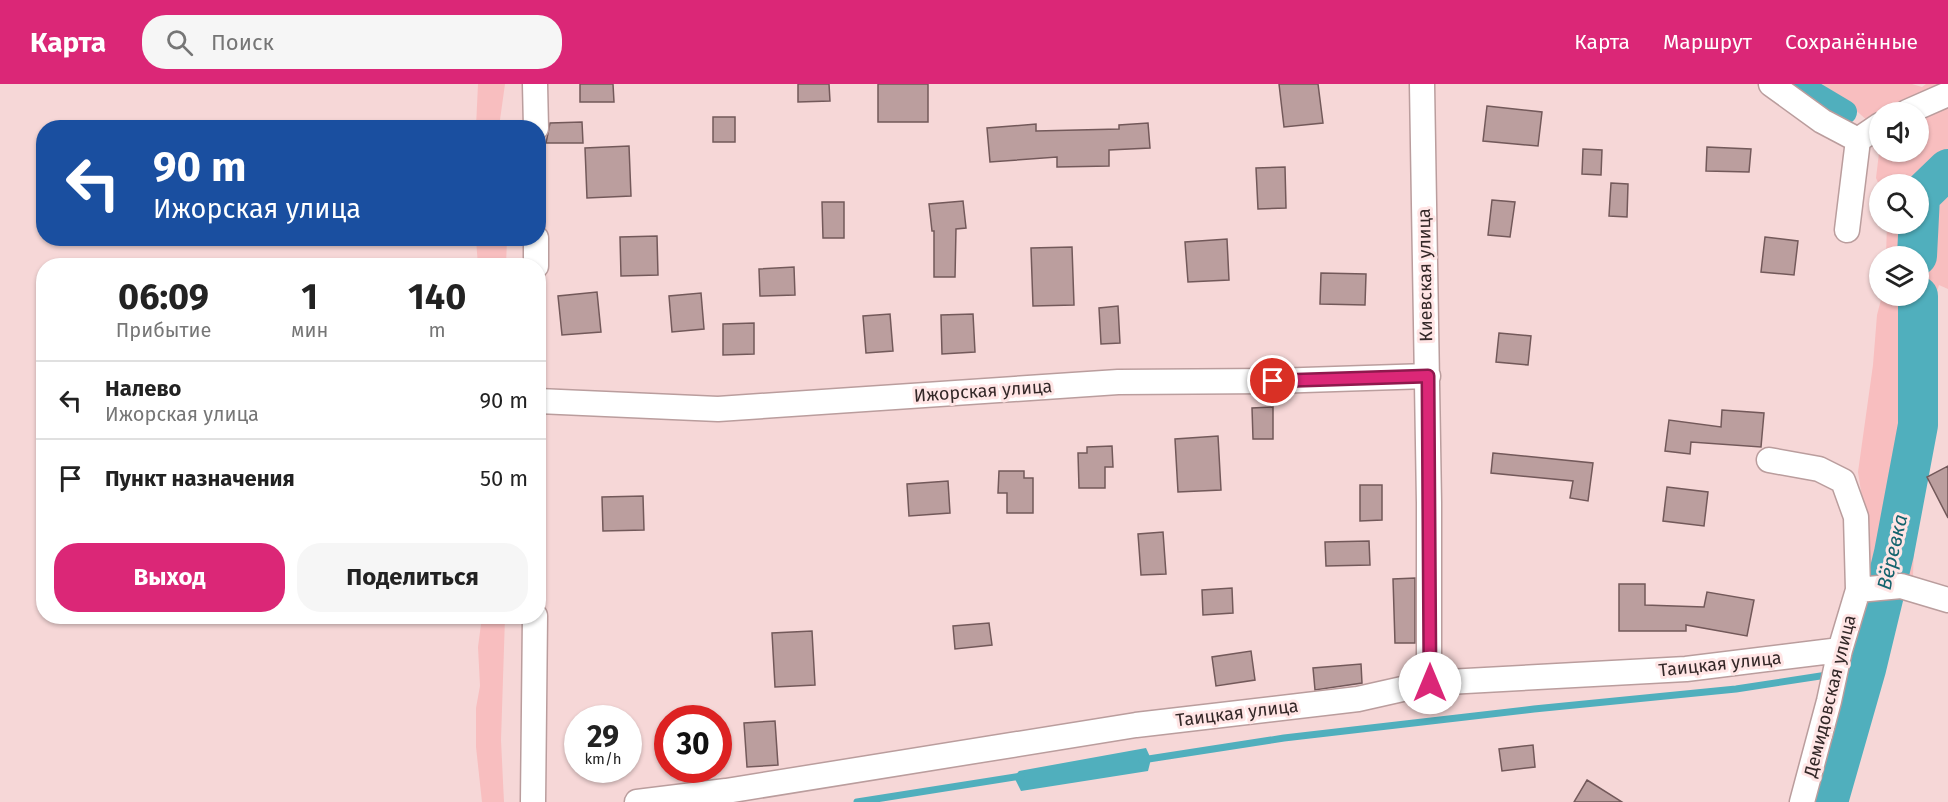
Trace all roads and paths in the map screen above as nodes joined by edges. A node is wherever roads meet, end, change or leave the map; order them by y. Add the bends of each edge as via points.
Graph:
1 (535, 84) edge
2 (1422, 84) edge
3 (1771, 84) edge
4 (1948, 94) edge
5 (1929, 102) edge
6 (536, 120) edge
7 (1869, 132) edge
8 (1858, 140) junction
9 (1847, 230) dead end
10 (1428, 376) junction
11 (546, 400) edge
12 (1769, 460) dead end
13 (1858, 590) junction
14 (1948, 600) edge
15 (535, 624) edge
16 (1840, 650) junction
17 (1430, 683) junction
18 (533, 802) edge
19 (637, 802) edge
20 (1802, 802) edge

1 - 6 street
2 - 10 street, Киевская улица
3 - 8 street via 1822,121
4 - 5 street
7 - 8 street
8 - 9 street
10 - 11 street, Ижорская улица via 1118,382 718,409
10 - 17 street, Киевская улица
12 - 13 street, Демидовская улица via 1819,469 1842,481 1856,517
13 - 14 street via 1901,586
13 - 16 street, Демидовская улица
15 - 18 street
16 - 17 street, Таицкая улица via 1686,669
16 - 20 street, Демидовская улица
17 - 19 street, Таицкая улица via 1358,699 1136,725

